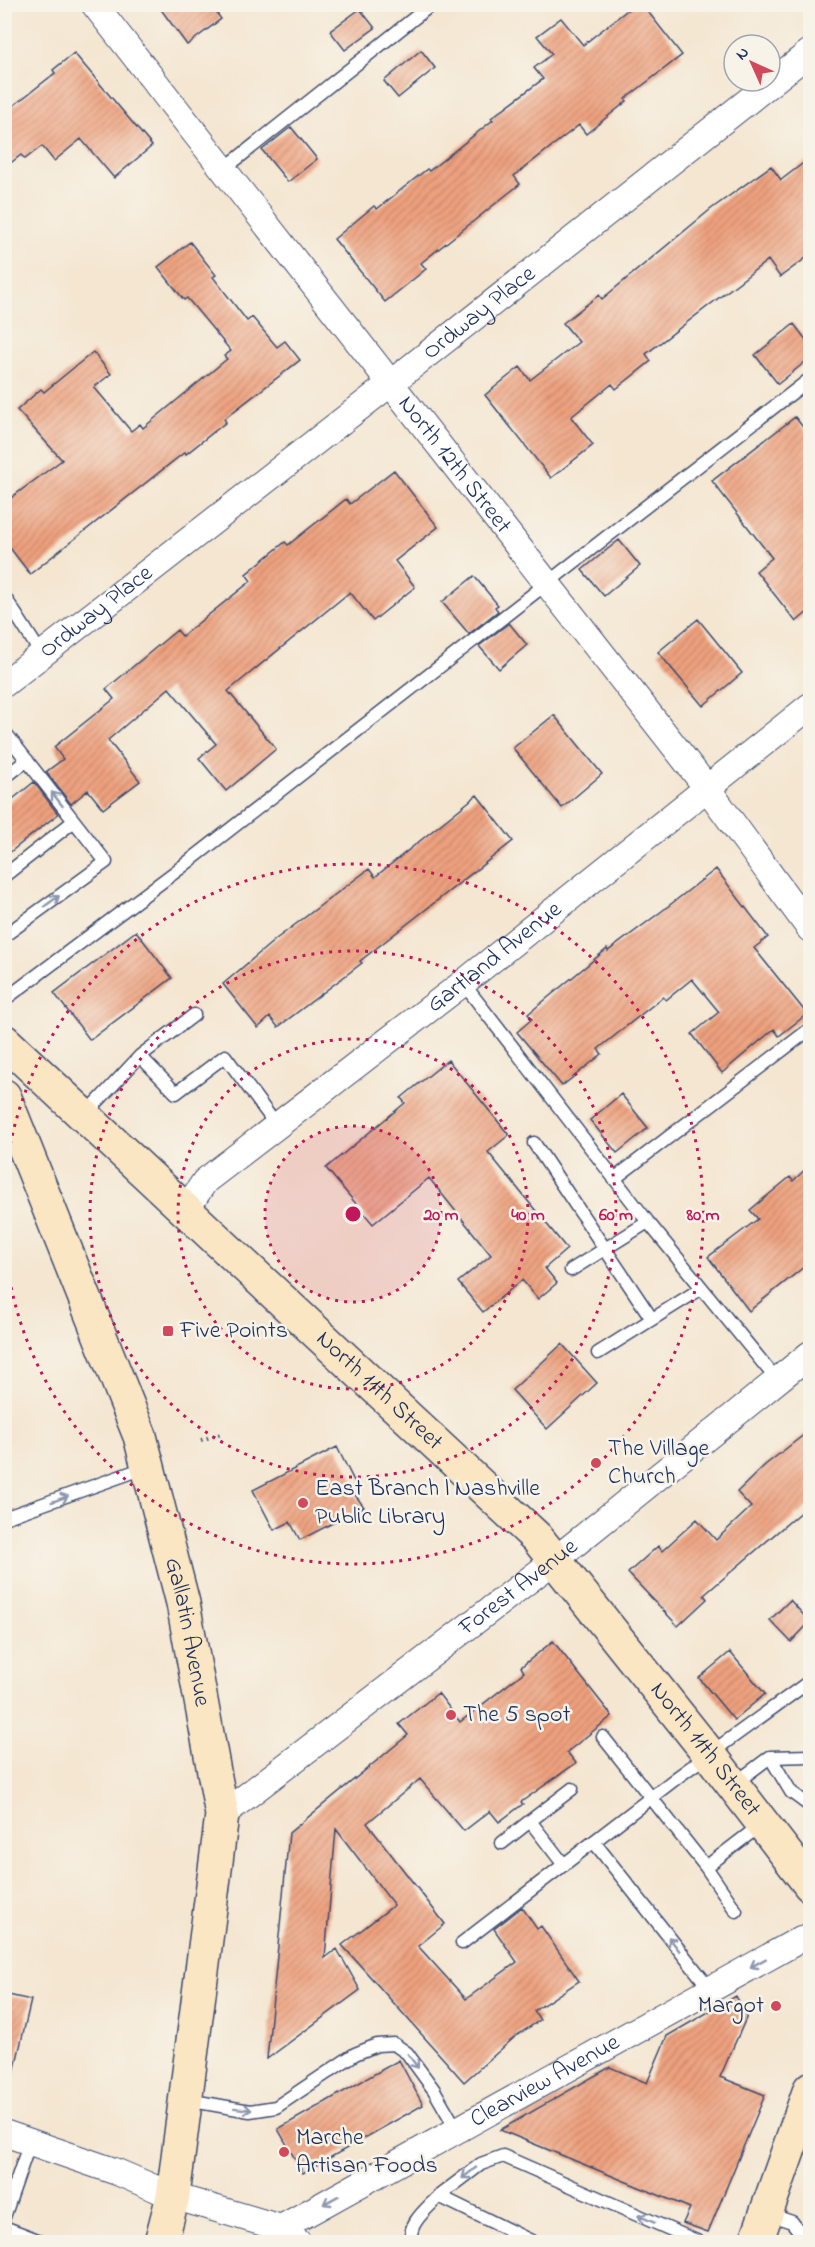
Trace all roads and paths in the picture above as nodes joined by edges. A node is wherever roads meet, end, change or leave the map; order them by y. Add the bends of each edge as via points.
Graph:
1 (94, 4) edge
2 (432, 4) edge
3 (810, 52) edge
4 (224, 169) junction
5 (810, 378) edge
6 (391, 383) junction
7 (548, 585) junction
8 (4, 596) edge
9 (42, 655) junction
10 (4, 684) edge
11 (810, 706) edge
12 (4, 731) edge
13 (27, 760) junction
14 (4, 778) edge
15 (707, 788) junction
16 (74, 821) junction
17 (4, 876) edge
18 (810, 929) edge
19 (4, 936) edge
20 (463, 983) junction
21 (4, 1000) edge
22 (194, 1015) dead end
23 (810, 1029) edge
24 (4, 1041) edge
25 (141, 1056) junction
26 (6, 1105) edge
27 (85, 1116) junction
28 (277, 1126) junction
29 (534, 1143) dead end
30 (614, 1179) junction
31 (185, 1211) junction
32 (648, 1222) junction
33 (604, 1248) junction
34 (571, 1270) dead end
35 (702, 1288) junction
36 (652, 1319) junction
37 (598, 1353) dead end
38 (810, 1354) edge
39 (777, 1380) junction
40 (221, 1434) dead end
41 (201, 1440) dead end
42 (147, 1466) junction
43 (4, 1518) edge
44 (555, 1560) junction
45 (810, 1682) edge
46 (603, 1737) dead end
47 (710, 1755) junction
48 (810, 1756) edge
49 (770, 1757) junction
50 (734, 1785) junction
51 (572, 1789) dead end
52 (652, 1798) junction
53 (810, 1806) edge
54 (222, 1815) junction
55 (530, 1821) junction
56 (763, 1823) junction
57 (594, 1842) junction
58 (502, 1843) dead end
59 (564, 1864) junction
60 (706, 1867) junction
61 (810, 1885) edge
62 (736, 1911) dead end
63 (810, 1937) edge
64 (462, 1943) dead end
65 (711, 1990) junction
66 (810, 2089) edge
67 (185, 2100) junction
68 (457, 2130) junction
69 (4, 2133) edge
70 (30, 2142) junction
71 (173, 2196) junction
72 (440, 2196) junction
73 (4, 2217) edge
74 (4, 2227) edge
75 (761, 2228) edge
76 (289, 2235) edge
77 (43, 2242) edge
78 (161, 2242) edge
79 (412, 2242) edge
80 (533, 2242) edge
81 (699, 2242) edge
82 (807, 2242) edge

1 - 4 street, North 12th Street
2 - 4 lane
3 - 6 street, Ordway Place
4 - 6 street, North 12th Street
5 - 7 lane
6 - 7 street, North 12th Street
6 - 9 street, Ordway Place
7 - 15 street, North 12th Street
7 - 21 lane
8 - 9 lane
9 - 10 street, Ordway Place
11 - 15 street, Gartland Avenue
12 - 13 lane
13 - 14 lane
16 -> 13 lane
15 - 18 street, North 12th Street
15 - 20 street, Gartland Avenue
16 - 17 lane
19 -> 16 lane via 106,862
20 - 28 street, Gartland Avenue
20 - 30 lane
22 - 25 lane
23 - 30 lane
24 - 27 street, North 11th Street
25 - 27 lane
25 - 28 lane via 176,1093 225,1056
26 - 42 street, Gallatin Avenue via 140,1436
27 - 31 street, North 11th Street
28 - 31 street, Gartland Avenue via 205,1181
29 - 33 lane
30 - 32 lane
31 - 44 street, North 11th Street via 537,1538
32 - 33 lane
32 - 35 lane
33 - 34 lane
33 - 36 lane
35 - 36 lane
35 - 39 lane
36 - 37 lane
38 - 39 street, Forest Avenue
39 - 44 street, Forest Avenue
40 - 41 path
43 -> 42 lane
42 - 54 street, Gallatin Avenue via 183,1603
44 - 47 street, North 11th Street
44 - 54 street, Forest Avenue
45 - 47 lane
46 - 52 lane
47 - 50 street, North 11th Street
47 - 52 lane
48 - 49 lane
49 - 50 lane
49 - 53 lane via 791,1792
50 - 56 street, North 11th Street
51 - 55 lane
52 - 57 lane
52 - 60 lane
54 - 67 street, Gallatin Avenue
55 - 58 lane
55 - 59 lane
56 - 60 lane
56 - 61 street, North 11th Street
57 - 59 lane
65 -> 57 lane
59 - 64 lane
60 - 62 lane
63 -> 65 street, Clearview Avenue
65 - 68 street, Clearview Avenue
66 - 75 street
67 -> 68 lane via 250,2111 276,2107 355,2054 377,2045 394,2044 407,2053
67 - 71 street, Gallatin Avenue
68 -> 76 street, Clearview Avenue
69 - 70 street
70 - 71 street
70 - 73 lane
71 - 76 street
71 - 78 street, Gallatin Avenue
72 - 79 lane via 412,2228
72 - 80 lane
81 -> 72 lane via 503,2156 481,2164
74 - 77 lane
75 - 82 lane via 792,2222

